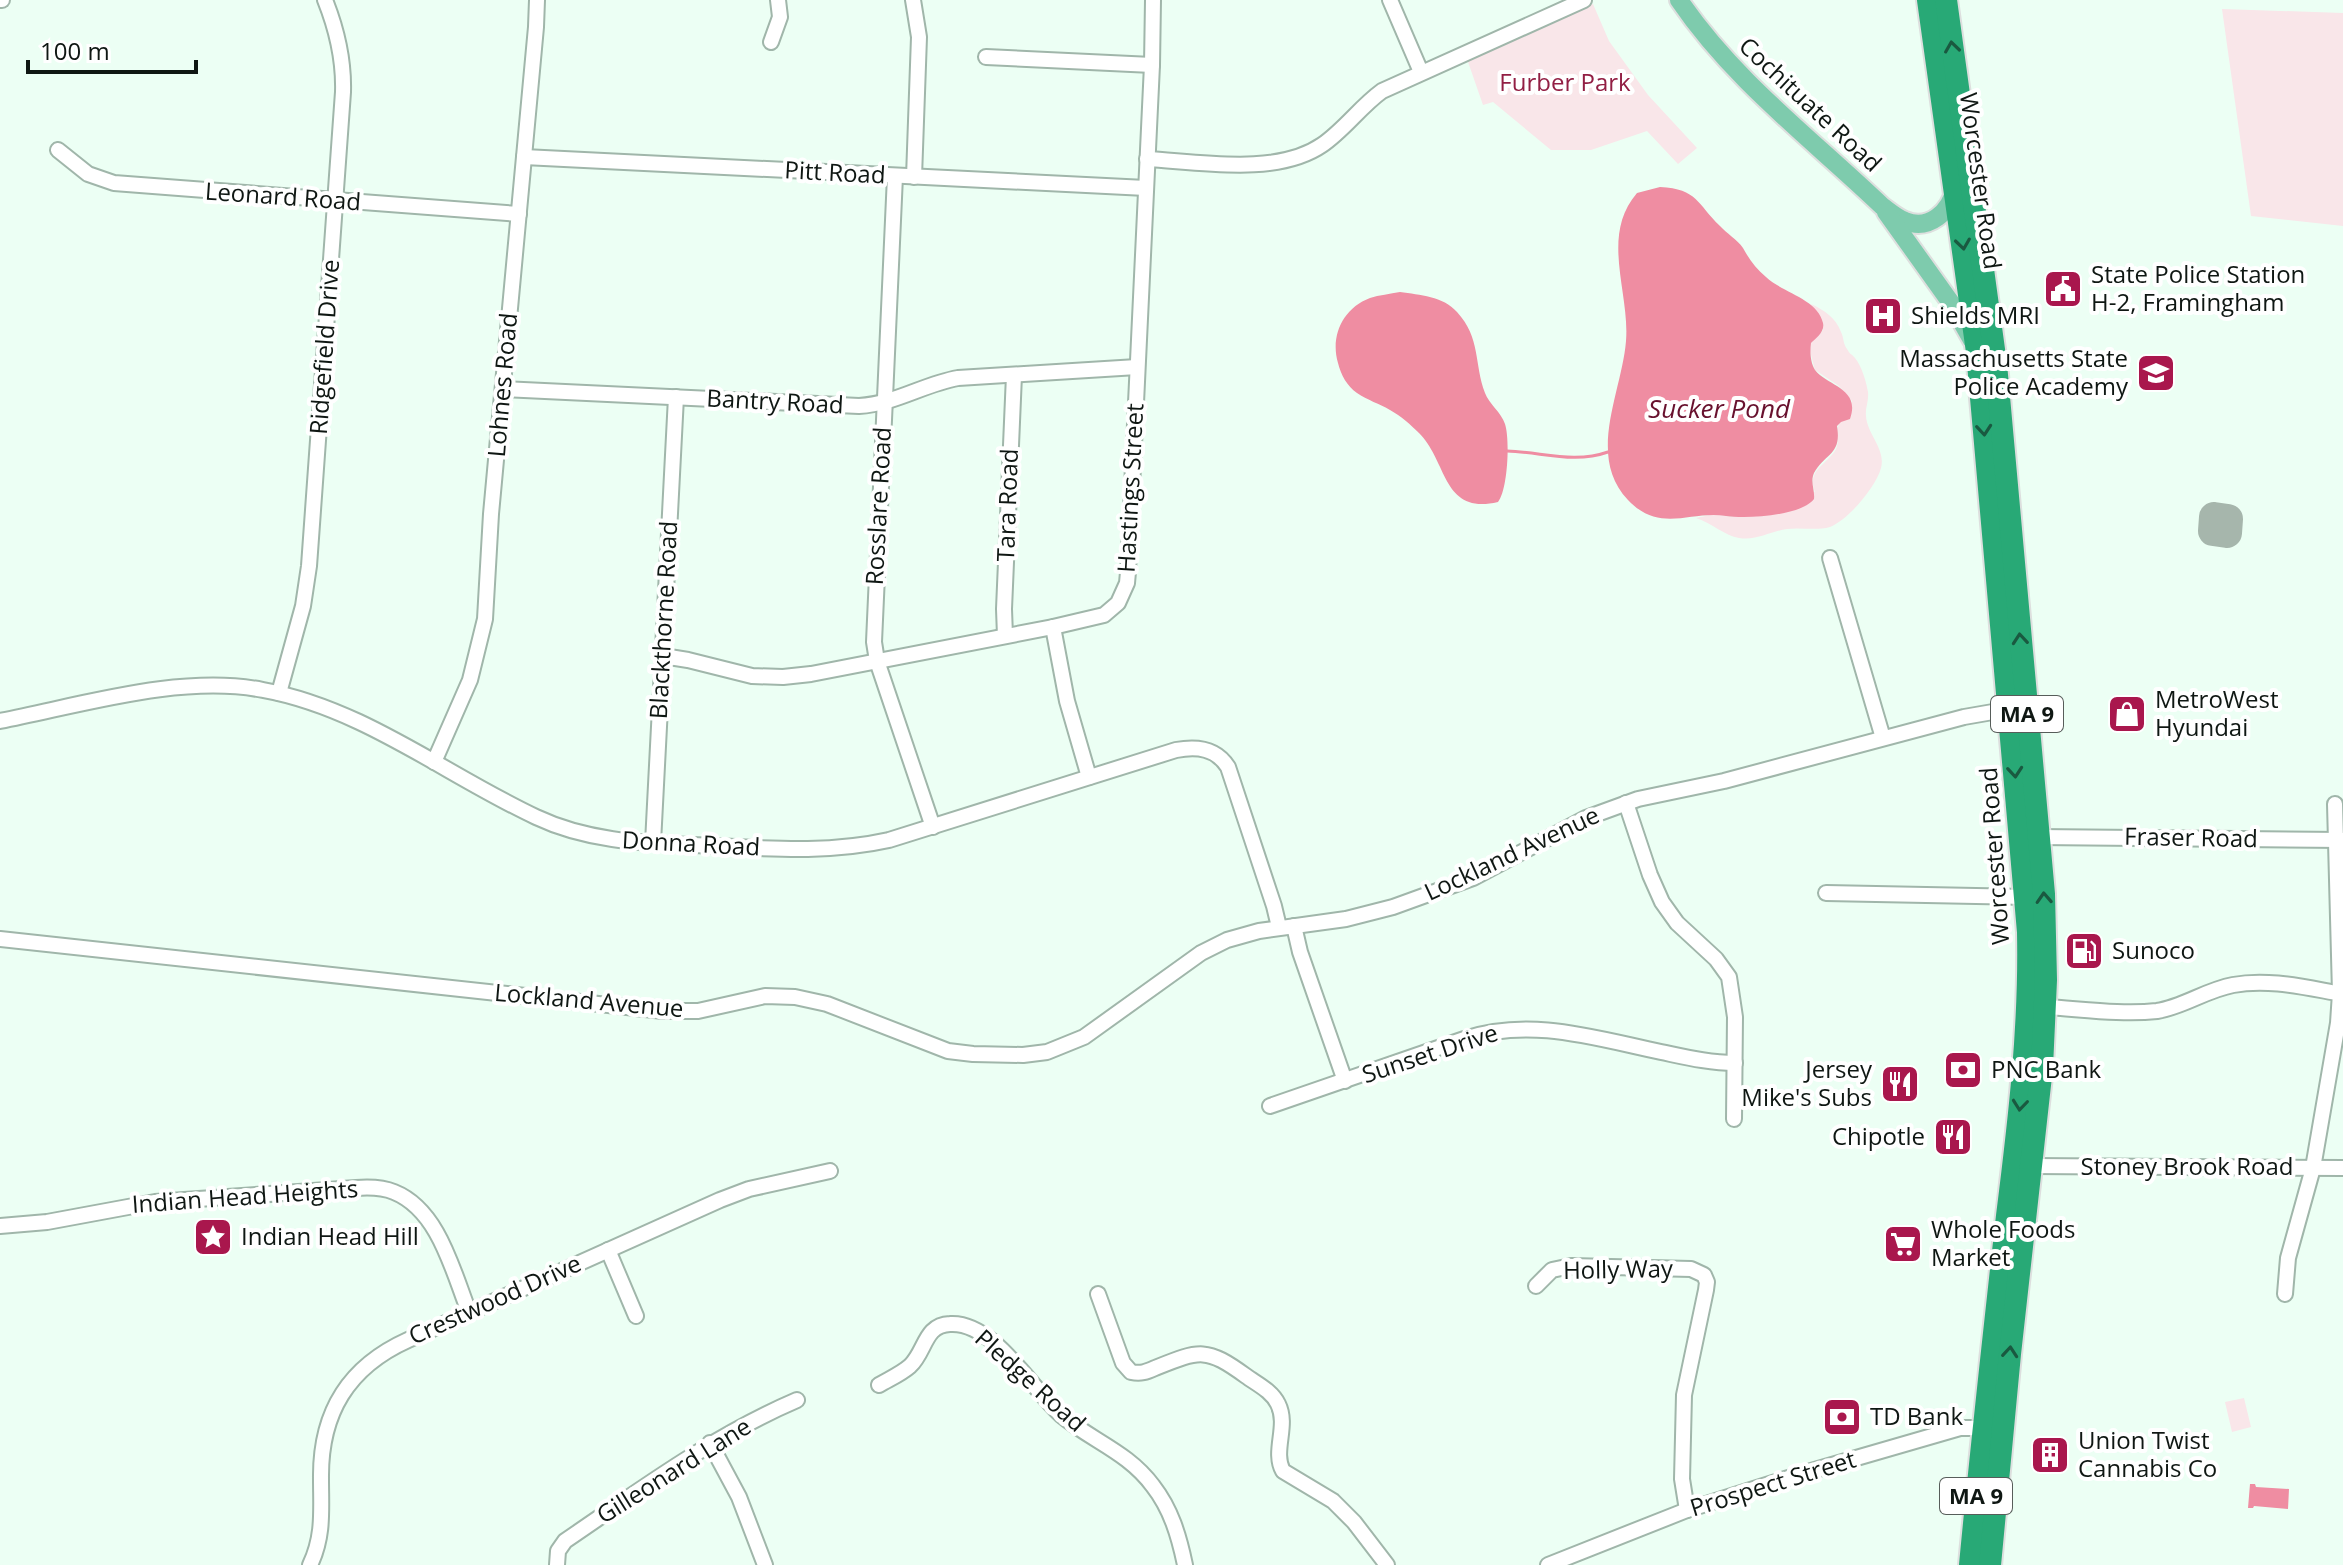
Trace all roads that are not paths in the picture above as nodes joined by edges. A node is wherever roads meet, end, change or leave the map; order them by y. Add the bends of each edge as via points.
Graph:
1 (325, 0) edge
2 (537, 0) edge
3 (778, 0) edge
4 (913, 0) edge
5 (1153, 0) edge
6 (1390, 0) edge
7 (1584, 0) edge
8 (1679, 0) edge
9 (1928, 0) edge
10 (1946, 0) edge
11 (771, 42) dead end
12 (986, 57) dead end
13 (1152, 65) junction
14 (1421, 72) junction
15 (58, 150) dead end
16 (524, 157) junction
17 (1147, 159) junction
18 (895, 176) junction
19 (914, 177) junction
20 (1146, 188) junction
21 (1955, 189) junction
22 (335, 201) junction
23 (1882, 206) junction
24 (519, 214) junction
25 (1977, 352) junction
26 (1137, 367) junction
27 (1014, 375) junction
28 (503, 389) junction
29 (676, 397) junction
30 (884, 403) junction
31 (1830, 558) dead end
32 (1053, 627) junction
33 (1005, 636) junction
34 (663, 656) junction
35 (877, 661) junction
36 (279, 693) junction
37 (2010, 709) junction
38 (0, 721) edge
39 (1883, 738) junction
40 (434, 762) junction
41 (1089, 777) junction
42 (1626, 803) junction
43 (2335, 804) dead end
44 (933, 827) junction
45 (2038, 837) junction
46 (2340, 840) edge
47 (653, 843) junction
48 (1826, 893) dead end
49 (2026, 897) junction
50 (1294, 926) junction
51 (1279, 927) junction
52 (0, 939) edge
53 (2341, 994) edge
54 (2046, 1007) junction
55 (1735, 1063) junction
56 (1345, 1081) junction
57 (1270, 1106) dead end
58 (1734, 1119) dead end
59 (2031, 1166) junction
60 (2313, 1168) junction
61 (2343, 1168) edge
62 (830, 1171) dead end
63 (0, 1226) edge
64 (608, 1250) junction
65 (1536, 1286) dead end
66 (1098, 1294) dead end
67 (2285, 1294) dead end
68 (469, 1312) junction
69 (636, 1316) dead end
70 (879, 1385) dead end
71 (797, 1400) dead end
72 (1993, 1428) junction
73 (710, 1443) junction
74 (1687, 1510) junction
75 (557, 1558) edge
76 (1992, 1561) edge
77 (310, 1565) edge
78 (765, 1565) edge
79 (1185, 1565) edge
80 (1387, 1565) edge
81 (1548, 1565) edge
82 (1970, 1565) edge

1 - 22 street, Ridgefield Drive via 344,79
2 - 16 street, Lohnes Road
3 - 11 street via 780,17
4 - 19 street via 919,37
5 - 13 street, Hastings Street
6 - 14 street
7 - 14 street
8 - 23 main road, Cochituate Road via 1740,76
9 - 21 highway, Worcester Road / MA 9
45 -> 10 highway, Worcester Road / MA 9 via 1993,341
12 - 13 street
13 - 17 street, Hastings Street
14 - 17 street via 1382,91 1324,144 1301,156 1264,164
15 - 22 street, Leonard Road via 88,174 114,183
16 - 18 street, Pitt Road
16 - 24 street, Lohnes Road
17 - 20 street, Hastings Street
18 - 19 street, Pitt Road
18 - 30 street, Rosslare Road
19 - 20 street, Pitt Road
20 - 26 street, Hastings Street
21 - 23 main road, Cochituate Road via 1945,211 1931,221 1906,221
21 -> 25 highway, Worcester Road / MA 9
22 - 24 street, Leonard Road
22 - 36 street, Ridgefield Drive via 309,566
23 - 25 main road, Cochituate Road via 1951,303
24 - 28 street, Lohnes Road
25 -> 37 highway, Worcester Road / MA 9
26 - 27 street, Bantry Road
26 - 32 street, Hastings Street via 1127,583 1118,603 1104,615
27 - 30 street, Bantry Road via 947,380
27 - 33 street, Tara Road
28 - 29 street, Bantry Road
28 - 40 street, Lohnes Road via 482,634 464,695
29 - 30 street, Bantry Road
29 - 34 street, Blackthorne Road
30 - 35 street, Rosslare Road
31 - 39 street
32 - 33 street, Hastings Street
32 - 41 street
33 - 35 street, Hastings Street
34 - 35 street, Hastings Street via 767,677
34 - 47 street, Blackthorne Road
35 - 44 street, Rosslare Road
36 - 38 street, Donna Road via 183,686
36 - 40 street, Donna Road via 333,709
37 - 39 street, Lockland Avenue
37 -> 49 highway, Worcester Road / MA 9
39 - 42 street, Lockland Avenue
40 - 47 street, Donna Road via 552,824 596,837
41 - 44 street, Donna Road
41 - 51 street, Donna Road via 1187,748 1207,749 1223,759
42 - 50 street, Lockland Avenue via 1457,885 1378,912
42 - 55 street via 1662,902 1729,977
43 - 46 street
44 - 47 street, Donna Road via 874,843 823,849
45 - 46 street, Fraser Road
54 -> 45 highway, Worcester Road / MA 9
46 - 53 street
48 - 49 street
49 -> 72 highway, Worcester Road / MA 9 via 2025,1058
50 - 51 street, Lockland Avenue
50 - 56 street
51 - 52 street, Lockland Avenue via 1214,946 1072,1043 1023,1055 948,1051 827,1004 779,995 698,1011 663,1011
53 - 54 street via 2256,983 2218,989 2158,1011
53 - 60 street
54 - 59 highway, Worcester Road / MA 9
55 - 56 street, Sunset Drive via 1515,1028 1479,1034
55 - 58 street
56 - 57 street, Sunset Drive
59 - 60 street, Stoney Brook Road
72 -> 59 highway, Worcester Road / MA 9
60 - 61 street, Stoney Brook Road
60 - 67 street via 2288,1258
62 - 64 street, Crestwood Drive via 735,1194
63 - 68 street, Indian Head Heights via 155,1202 383,1188 424,1214
64 - 68 street, Crestwood Drive
64 - 69 street
65 - 74 street, Holly Way via 1552,1270 1571,1266 1691,1269 1704,1275 1706,1290 1684,1395 1682,1479
66 - 80 street via 1131,1372 1211,1355 1269,1392 1282,1414 1283,1471 1333,1501
68 - 77 street, Crestwood Drive via 382,1353 343,1391 324,1440 321,1533
70 - 79 street, Pledge Road via 910,1366 933,1329 949,1324 977,1331 1008,1355 1062,1416 1142,1473 1166,1506
71 - 73 street, Gilleonard Lane
72 - 74 street, Prospect Street via 1960,1428
72 - 76 highway, Worcester Road / MA 9
72 - 82 highway, Worcester Road / MA 9
73 - 75 street, Gilleonard Lane via 565,1541
73 - 78 street via 739,1497
74 - 81 street, Prospect Street

